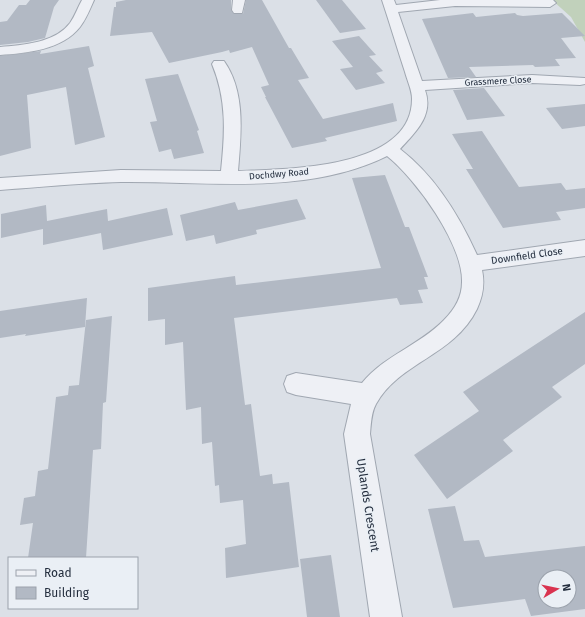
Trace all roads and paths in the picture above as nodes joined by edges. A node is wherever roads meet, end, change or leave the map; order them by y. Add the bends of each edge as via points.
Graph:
1 (88, 0) edge
2 (550, 3) dead end
3 (390, 4) edge
4 (0, 52) edge
5 (219, 64) dead end
6 (580, 81) dead end
7 (417, 86) junction
8 (389, 149) junction
9 (229, 178) junction
10 (0, 184) edge
11 (585, 248) edge
12 (470, 264) junction
13 (296, 384) dead end
14 (368, 395) junction
15 (386, 617) edge

1 - 4 street via 68,32 31,48
2 - 3 street
3 - 7 street, Dochdwy Road
5 - 9 street via 227,80 233,109
6 - 7 street, Grassmere Close via 532,79
7 - 8 street, Dochdwy Road via 420,98 415,124
8 - 9 street, Dochdwy Road via 362,162 323,170
8 - 12 street, Uplands Crescent via 419,175 452,226
9 - 10 street, Dochdwy Road via 122,176
11 - 12 street, Downfield Close
12 - 14 street, Uplands Crescent via 473,282 470,299 462,315 448,331 431,344 394,366
13 - 14 street
14 - 15 street, Uplands Crescent via 360,412 356,434

